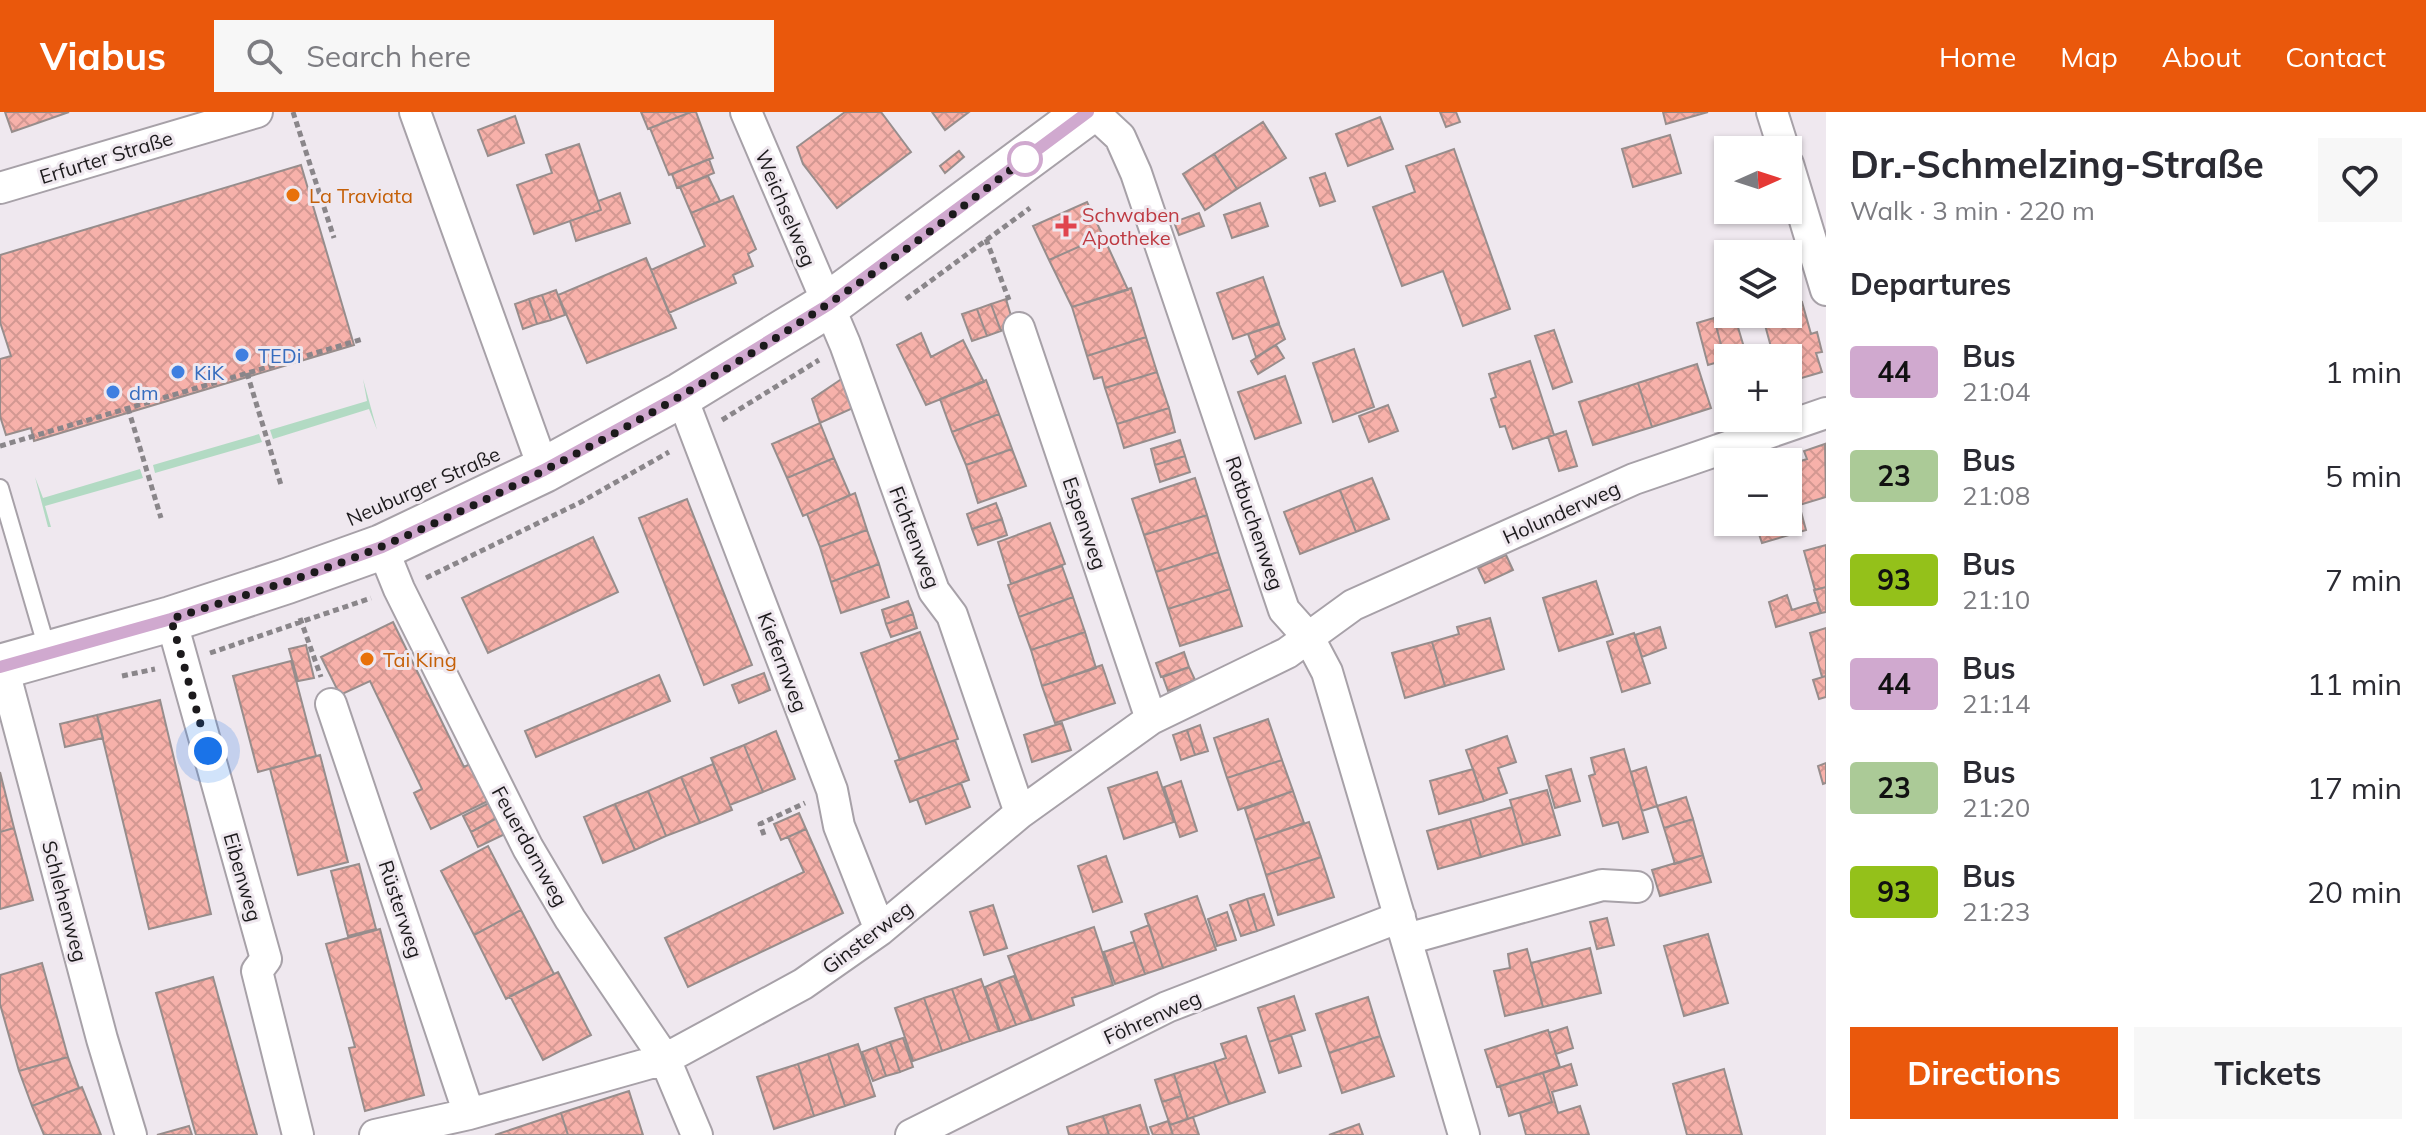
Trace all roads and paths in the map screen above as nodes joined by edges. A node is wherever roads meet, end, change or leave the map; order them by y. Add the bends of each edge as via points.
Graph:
1 (257, 112) edge
2 (293, 112) edge
3 (415, 112) edge
4 (746, 112) edge
5 (1091, 112) edge
6 (1772, 112) edge
7 (1780, 136) edge
8 (0, 188) edge
9 (1802, 210) edge
10 (334, 238) dead end
11 (987, 240) dead end
12 (1826, 290) edge
13 (828, 305) junction
14 (1019, 328) joint
15 (363, 339) dead end
16 (247, 373) junction
17 (681, 395) junction
18 (128, 408) junction
19 (1826, 413) edge
20 (0, 446) edge
21 (544, 470) junction
22 (281, 485) dead end
23 (0, 488) edge
24 (161, 518) dead end
25 (382, 547) junction
26 (287, 581) junction
27 (171, 619) junction
28 (1309, 638) junction
29 (48, 654) junction
30 (1, 667) edge
31 (331, 704) joint
32 (1151, 719) junction
33 (832, 790) junction
34 (1020, 813) junction
35 (764, 835) dead end
36 (1637, 887) dead end
37 (1404, 928) junction
38 (880, 930) junction
39 (665, 1059) junction
40 (469, 1114) junction
41 (131, 1135) edge
42 (298, 1135) edge
43 (375, 1135) edge
44 (697, 1135) edge
45 (911, 1135) edge
46 (1464, 1135) edge

1 - 8 street, Erfurter Straße
2 - 10 path
3 - 21 street
4 - 13 street, Weichselweg
5 - 13 street, Neuburger Straße
5 - 28 street, Rotbuchenweg via 1120,137 1136,173 1284,610
6 - 7 street
9 - 12 street
11 - 14 path
13 - 17 street, Neuburger Straße
13 - 34 street, Fichtenweg via 934,591 952,615
14 - 32 street, Espenweg
15 - 16 path
16 - 18 path
16 - 22 path
17 - 21 street, Neuburger Straße
17 - 33 street, Kiefernweg
18 - 20 path
18 - 24 path
19 - 28 street, Holunderweg via 1634,479 1353,605
21 - 25 street, Neuburger Straße
23 - 29 lane
25 - 26 street, Neuburger Straße
25 - 39 street, Feuerdornweg via 528,848
26 - 27 street, Neuburger Straße
26 - 31 path
27 - 29 street, Neuburger Straße
27 - 42 street, Eibenweg via 266,959 257,971
28 - 32 street, Ginsterweg
28 - 37 street, Rotbuchenweg via 1327,672
29 - 30 street, Neuburger Straße
30 - 41 street, Schlehenweg
31 - 40 street, Rüsterweg
32 - 34 street, Ginsterweg
33 - 35 path via 760,824
33 - 38 street, Kiefernweg via 839,826
34 - 38 street, Ginsterweg
36 - 37 street via 1602,885
37 - 45 street, Föhrenweg via 1167,1007
37 - 46 street, Rotbuchenweg
38 - 39 street, Ginsterweg via 803,984
39 - 40 street, Ginsterweg
39 - 44 street, Feuerdornweg
40 - 43 street, Ginsterweg

